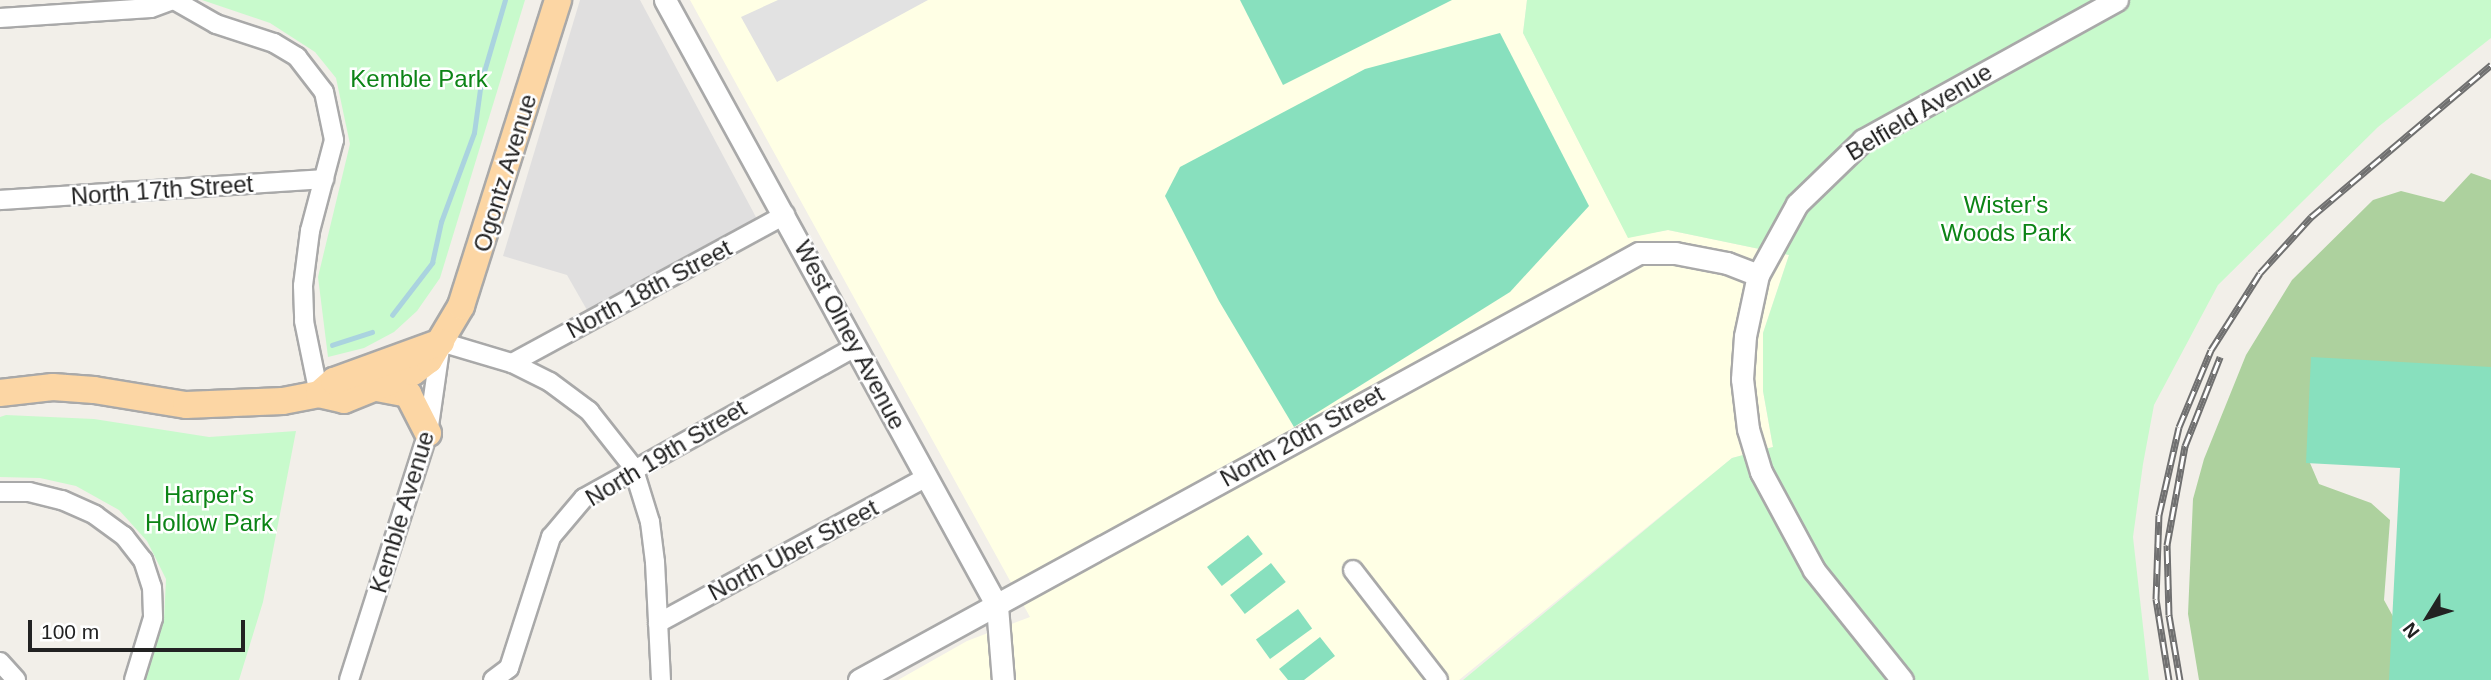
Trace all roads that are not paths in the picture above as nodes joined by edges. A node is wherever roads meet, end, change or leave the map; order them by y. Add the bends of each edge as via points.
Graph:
1 (173, 0) edge
2 (665, 0) edge
3 (2117, 0) edge
4 (559, 2) edge
5 (0, 18) edge
6 (324, 179) junction
7 (0, 200) edge
8 (785, 215) junction
9 (1758, 275) junction
10 (441, 342) junction
11 (855, 347) junction
12 (512, 363) junction
13 (3, 386) edge
14 (377, 388) junction
15 (319, 394) junction
16 (428, 433) junction
17 (633, 467) junction
18 (927, 477) junction
19 (0, 492) edge
20 (1353, 569) dead end
21 (997, 606) junction
22 (658, 623) junction
23 (0, 662) edge
24 (16, 680) edge
25 (134, 680) edge
26 (349, 680) edge
27 (494, 680) edge
28 (661, 680) edge
29 (859, 680) edge
30 (1003, 680) edge
31 (1438, 680) edge
32 (1902, 680) edge

1 - 5 street via 151,8
1 - 6 street via 216,24 274,43 297,57 317,80 331,116 334,140
2 - 8 street, West Olney Avenue
3 - 9 street, Belfield Avenue via 1853,147 1797,204
4 - 10 main road, Ogontz Avenue via 471,279
6 - 7 street, North 17th Street
6 - 15 street via 310,230 303,286 304,321
8 - 11 street, West Olney Avenue
8 - 12 street, North 18th Street
9 - 21 street, North 20th Street via 1727,263 1675,253 1639,253
9 - 32 street, Belfield Avenue via 1745,335 1742,379 1748,429 1760,472 1814,569
10 - 12 street
10 - 14 main road, Ogontz Avenue via 413,372
10 - 15 main road, Ogontz Avenue via 334,381
10 - 16 street, Kemble Avenue
11 - 17 street, North 19th Street
11 - 18 street, West Olney Avenue
12 - 17 street via 550,382 589,411
13 - 15 main road, Ogontz Avenue via 94,390 197,405 283,401
14 - 15 main road, Ogontz Avenue via 344,400
14 - 16 main road via 408,394
16 - 26 street, Kemble Avenue
17 - 22 street via 650,522
17 - 27 street, North 19th Street via 595,489 551,537 509,668
18 - 21 street, West Olney Avenue
18 - 22 street, North Uber Street
19 - 25 street via 29,492 95,515 124,536 143,560 152,587 153,618
20 - 31 street
21 - 29 street, North 20th Street
21 - 30 street, West Olney Avenue
22 - 28 street
23 - 24 street

